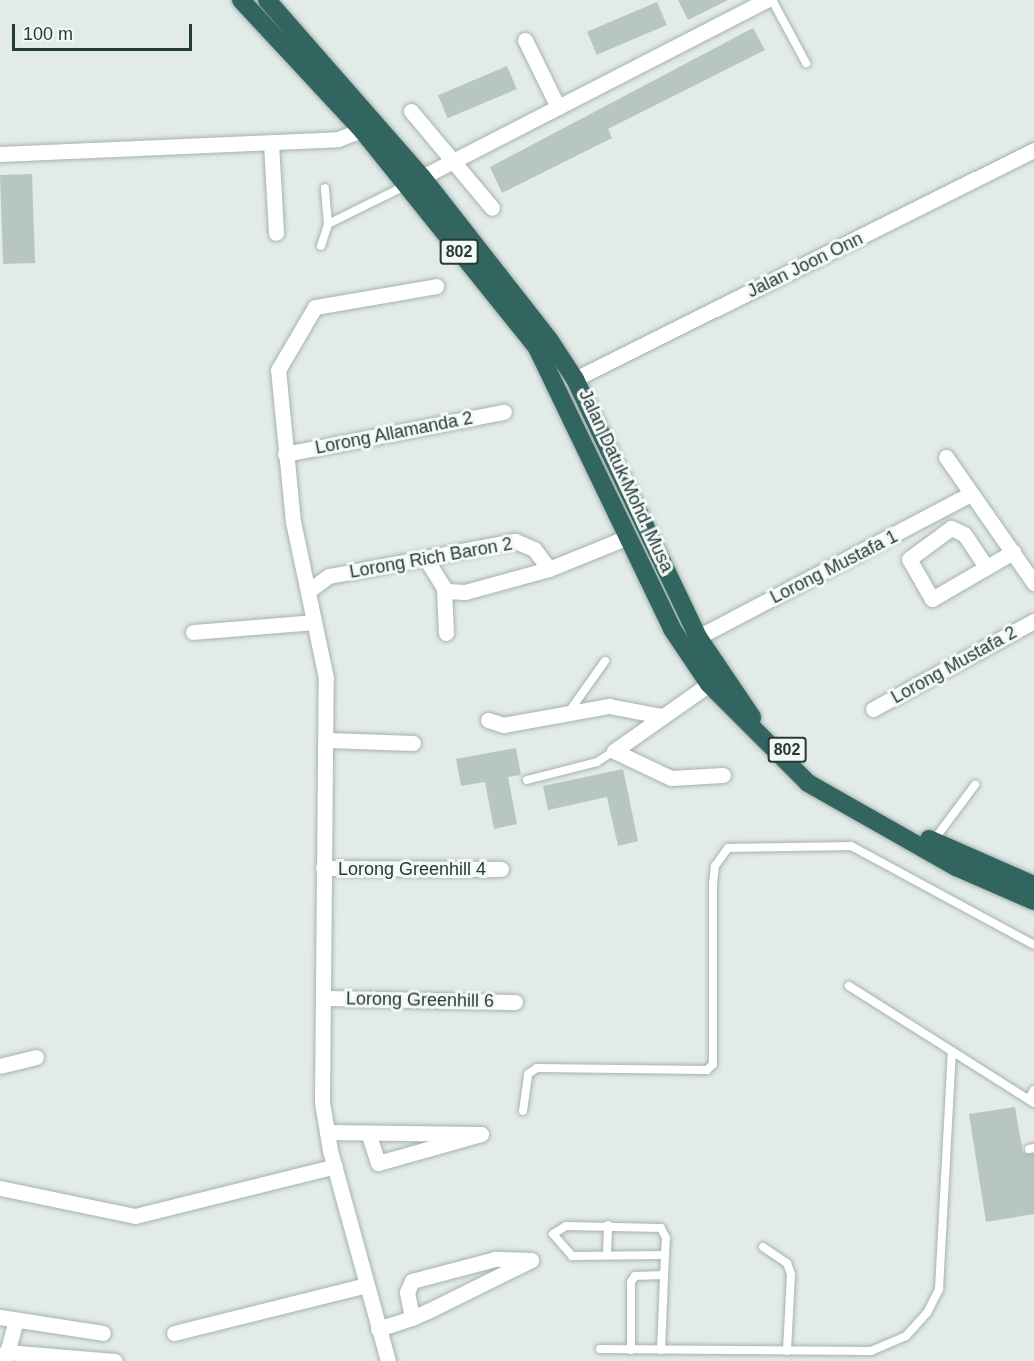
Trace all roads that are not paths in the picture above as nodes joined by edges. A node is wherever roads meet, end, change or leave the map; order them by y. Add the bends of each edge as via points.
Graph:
1 (241, 0) edge
2 (267, 0) edge
3 (767, 0) edge
4 (772, 0) edge
5 (525, 40) dead end
6 (806, 63) dead end
7 (558, 107) junction
8 (411, 111) dead end
9 (362, 130) junction
10 (271, 143) junction
11 (1034, 150) edge
12 (0, 154) edge
13 (451, 161) junction
14 (422, 177) junction
15 (406, 186) junction
16 (325, 188) dead end
17 (492, 208) dead end
18 (328, 224) junction
19 (276, 233) dead end
20 (321, 246) dead end
21 (436, 286) dead end
22 (575, 379) junction
23 (504, 412) dead end
24 (285, 454) junction
25 (946, 457) dead end
26 (969, 495) junction
27 (640, 513) junction
28 (897, 536) junction
29 (628, 537) junction
30 (918, 548) junction
31 (1013, 552) junction
32 (426, 559) junction
33 (985, 566) junction
34 (549, 569) junction
35 (1034, 583) edge
36 (444, 588) junction
37 (308, 591) junction
38 (1034, 621) edge
39 (314, 622) junction
40 (193, 632) dead end
41 (446, 633) dead end
42 (698, 637) junction
43 (604, 661) dead end
44 (709, 684) junction
45 (873, 709) dead end
46 (571, 710) junction
47 (662, 716) junction
48 (488, 720) dead end
49 (328, 740) junction
50 (414, 743) dead end
51 (614, 751) junction
52 (723, 775) dead end
53 (527, 780) dead end
54 (975, 785) dead end
55 (933, 841) junction
56 (323, 868) junction
57 (501, 869) dead end
58 (1034, 885) edge
59 (1034, 901) edge
60 (1034, 945) edge
61 (849, 986) dead end
62 (325, 998) junction
63 (515, 1002) dead end
64 (952, 1051) junction
65 (36, 1057) dead end
66 (0, 1066) edge
67 (1034, 1090) edge
68 (1031, 1101) edge
69 (523, 1111) dead end
70 (327, 1132) junction
71 (368, 1133) junction
72 (335, 1166) junction
73 (0, 1188) edge
74 (608, 1226) junction
75 (763, 1247) dead end
76 (607, 1255) junction
77 (665, 1255) junction
78 (664, 1275) junction
79 (366, 1285) junction
80 (0, 1317) edge
81 (412, 1318) junction
82 (16, 1320) junction
83 (378, 1329) junction
84 (103, 1333) dead end
85 (174, 1333) dead end
86 (600, 1349) dead end
87 (631, 1350) junction
88 (661, 1350) junction
89 (787, 1351) junction
90 (5, 1356) edge
91 (115, 1361) edge
92 (388, 1361) edge

1 - 9 highway, Jalan Datuk Mohd. Musa / 802
2 - 14 highway, Jalan Datuk Mohd. Musa / 802
3 - 7 street
4 - 6 lane
5 - 7 street
7 - 13 street
8 - 13 street
9 - 10 street via 338,139
9 - 15 highway, Jalan Datuk Mohd. Musa / 802
10 - 12 street
10 - 19 street
11 - 22 street, Jalan Joon Onn
13 - 14 street
13 - 17 street
14 - 22 highway, Jalan Datuk Mohd. Musa / 802
15 - 18 lane
15 - 29 highway, Jalan Datuk Mohd. Musa / 802 via 537,348
16 - 18 lane
18 - 20 lane
21 - 24 street via 315,307 278,370
22 - 27 highway, Jalan Datuk Mohd. Musa / 802
23 - 24 street, Lorong Allamanda 2
24 - 37 street
25 - 26 street
26 - 28 street, Lorong Mustafa 1
26 - 31 street
27 - 29 highway
27 - 42 highway, Jalan Datuk Mohd. Musa / 802
28 - 30 street
28 - 42 street, Lorong Mustafa 1
29 - 34 street
29 - 44 highway, Jalan Datuk Mohd. Musa / 802 via 672,629
30 - 33 street via 955,528
30 - 33 street via 910,555 911,565 932,599 979,576
31 - 33 street
31 - 35 street
32 - 34 street, Lorong Rich Baron 2 via 515,541 534,549
32 - 36 street
32 - 37 street, Lorong Rich Baron 2 via 329,576
34 - 36 street via 465,592
36 - 41 street
37 - 39 street
38 - 45 street, Lorong Mustafa 2
39 - 40 street
39 - 49 street via 326,678
42 - 55 highway, Jalan Datuk Mohd. Musa / 802 via 759,725 811,771
43 - 46 lane
44 - 47 street
44 - 59 highway, Jalan Datuk Mohd. Musa / 802 via 808,783 956,867
46 - 47 street via 609,706
46 - 48 street via 503,725
47 - 51 street
49 - 50 street
49 - 56 street
51 - 52 street via 671,778
51 - 53 lane via 597,762
54 - 55 lane
55 - 58 highway, Jalan Datuk Mohd. Musa / 802
56 - 57 street, Lorong Greenhill 4
56 - 62 street
60 - 69 lane via 851,846 728,848 715,866 713,884 713,1064 707,1070 537,1068 528,1074
61 - 64 lane
62 - 63 street, Lorong Greenhill 6
62 - 70 street
64 - 68 lane
64 - 89 lane via 939,1289 927,1312 889,1348
65 - 66 street
67 - 68 lane
70 - 71 street
70 - 72 street
71 - 71 street via 478,1131 476,1138 378,1163
72 - 73 street via 135,1216
72 - 79 street
74 - 76 lane
74 - 76 lane via 566,1226 553,1234 572,1256
74 - 77 lane via 661,1228
75 - 89 lane via 787,1263 791,1274
76 - 77 lane
77 - 78 lane
78 - 87 lane via 635,1276 631,1282
78 - 88 lane
79 - 83 street
79 - 85 street
80 - 82 street
81 - 81 street via 528,1266 528,1259 495,1259 412,1281 406,1292
81 - 83 street
82 - 84 street
82 - 90 street
83 - 92 street
86 - 87 lane
87 - 88 lane
88 - 89 lane
90 - 91 street

